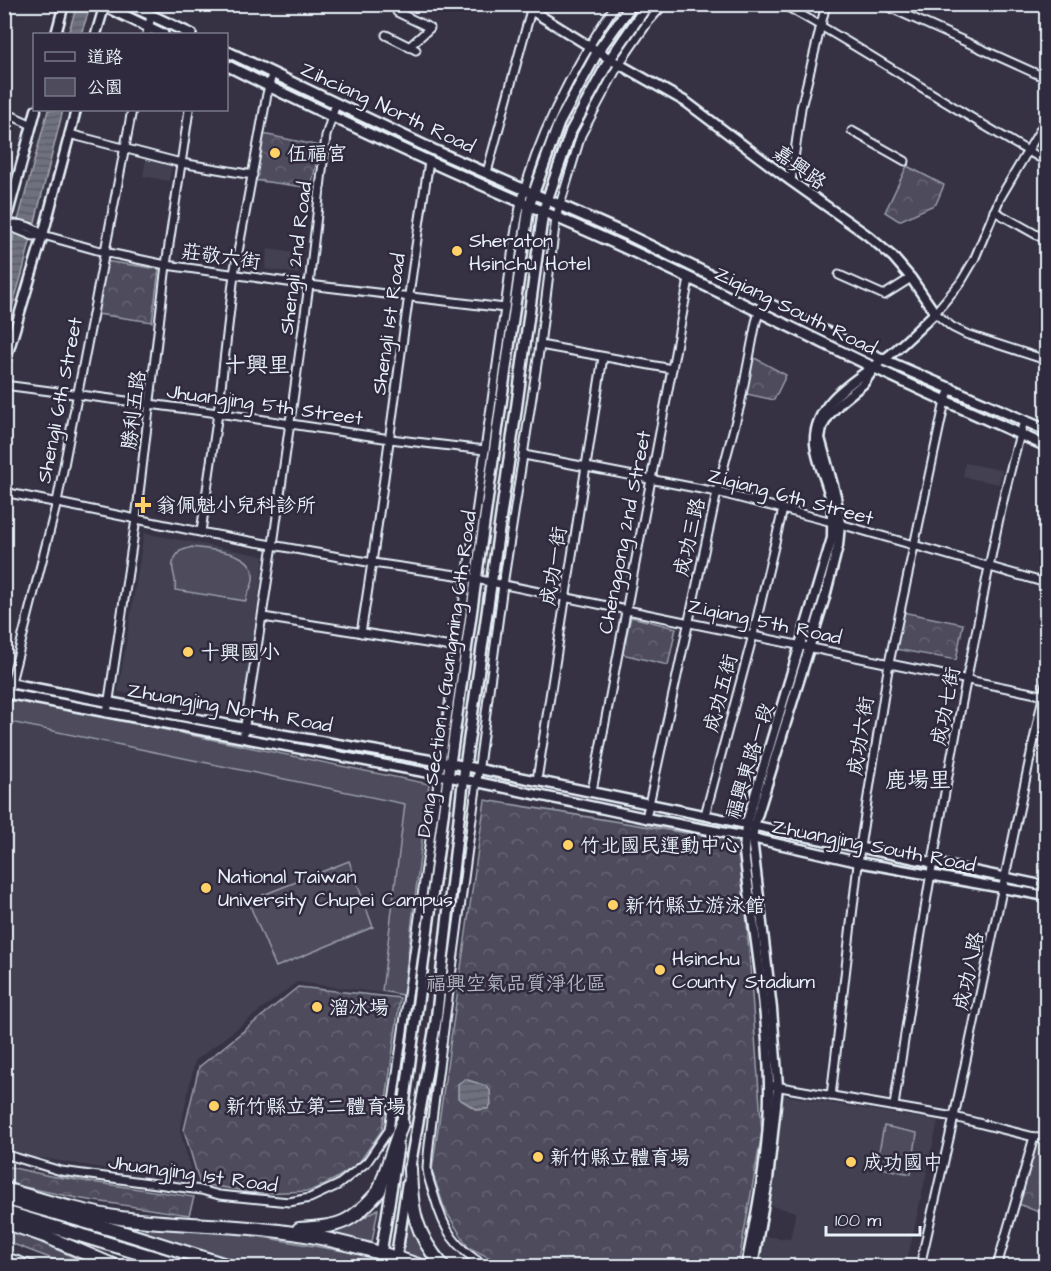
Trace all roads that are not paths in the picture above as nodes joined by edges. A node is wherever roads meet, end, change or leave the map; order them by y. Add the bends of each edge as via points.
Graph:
1 (64, 4) edge
2 (127, 4) edge
3 (523, 4) edge
4 (616, 4) edge
5 (632, 4) edge
6 (648, 4) edge
7 (664, 4) edge
8 (782, 4) edge
9 (826, 4) edge
10 (882, 4) edge
11 (103, 5) edge
12 (533, 7) edge
13 (397, 12) dead end
14 (151, 16) junction
15 (820, 25) junction
16 (148, 31) edge
17 (56, 33) edge
18 (96, 33) edge
19 (189, 33) edge
20 (386, 35) dead end
21 (589, 45) junction
22 (598, 51) junction
23 (228, 52) edge
24 (614, 61) junction
25 (228, 66) edge
26 (272, 74) junction
27 (1047, 78) edge
28 (268, 86) junction
29 (336, 103) junction
30 (36, 111) edge
31 (76, 111) edge
32 (132, 111) edge
33 (189, 111) edge
34 (4, 112) edge
35 (331, 116) junction
36 (1047, 120) edge
37 (32, 125) junction
38 (852, 130) dead end
39 (69, 134) junction
40 (124, 149) junction
41 (1028, 151) junction
42 (905, 161) dead end
43 (1047, 161) edge
44 (429, 162) junction
45 (181, 163) junction
46 (487, 172) junction
47 (253, 175) junction
48 (791, 181) junction
49 (530, 192) junction
50 (547, 200) junction
51 (525, 205) junction
52 (560, 206) junction
53 (994, 211) junction
54 (543, 212) junction
55 (556, 218) junction
56 (8, 226) edge
57 (37, 233) junction
58 (1047, 240) edge
59 (104, 252) junction
60 (166, 265) junction
61 (234, 274) junction
62 (839, 275) dead end
63 (911, 278) junction
64 (689, 279) junction
65 (309, 285) junction
66 (407, 298) junction
67 (763, 300) junction
68 (505, 308) junction
69 (759, 312) junction
70 (935, 313) junction
71 (540, 345) junction
72 (603, 357) junction
73 (884, 360) junction
74 (1047, 360) edge
75 (4, 366) edge
76 (874, 368) junction
77 (672, 369) junction
78 (4, 385) edge
79 (951, 387) junction
80 (78, 394) junction
81 (945, 401) junction
82 (150, 404) junction
83 (218, 413) junction
84 (1024, 421) junction
85 (289, 425) junction
86 (1047, 430) edge
87 (1020, 435) junction
88 (390, 439) junction
89 (1047, 446) edge
90 (485, 450) junction
91 (524, 455) junction
92 (585, 467) junction
93 (651, 478) junction
94 (4, 492) edge
95 (717, 492) junction
96 (57, 502) junction
97 (783, 509) junction
98 (136, 519) junction
99 (836, 523) junction
100 (201, 532) junction
101 (273, 545) junction
102 (913, 546) junction
103 (373, 563) junction
104 (989, 567) junction
105 (472, 579) junction
106 (492, 583) junction
107 (1047, 583) edge
108 (503, 585) junction
109 (564, 598) junction
110 (626, 609) junction
111 (263, 617) junction
112 (687, 621) junction
113 (361, 633) junction
114 (753, 635) junction
115 (805, 646) junction
116 (458, 648) junction
117 (888, 663) junction
118 (966, 679) junction
119 (8, 682) edge
120 (1047, 682) edge
121 (6, 694) edge
122 (1045, 695) edge
123 (108, 702) junction
124 (107, 713) junction
125 (245, 727) junction
126 (243, 738) junction
127 (446, 762) junction
128 (465, 766) junction
129 (478, 768) junction
130 (444, 777) junction
131 (464, 780) junction
132 (537, 780) junction
133 (476, 783) junction
134 (592, 791) junction
135 (648, 802) junction
136 (705, 815) junction
137 (646, 818) junction
138 (750, 825) junction
139 (748, 837) junction
140 (860, 847) junction
141 (858, 862) junction
142 (932, 862) junction
143 (930, 874) junction
144 (1005, 877) junction
145 (1047, 886) edge
146 (1003, 887) junction
147 (1047, 896) edge
148 (448, 1002) junction
149 (435, 1021) junction
150 (773, 1085) junction
151 (831, 1095) junction
152 (894, 1106) junction
153 (954, 1117) junction
154 (402, 1123) junction
155 (389, 1130) joint
156 (1034, 1137) junction
157 (1047, 1140) edge
158 (4, 1154) edge
159 (410, 1168) junction
160 (4, 1189) edge
161 (4, 1198) edge
162 (4, 1212) edge
163 (4, 1222) edge
164 (280, 1231) junction
165 (381, 1252) junction
166 (4, 1257) edge
167 (396, 1262) edge
168 (34, 1266) edge
169 (115, 1266) edge
170 (182, 1266) edge
171 (229, 1266) edge
172 (379, 1266) edge
173 (421, 1266) edge
174 (443, 1266) edge
175 (486, 1266) edge
176 (746, 1266) edge
177 (753, 1266) edge
178 (920, 1266) edge
179 (997, 1266) edge

1 - 17 street
2 - 14 main road
3 - 12 street, 嘉興路
4 - 21 street
5 - 22 main road, Dong Section 1, Guangming 6th Road
6 - 24 main road, Dong Section 1, Guangming 6th Road
7 - 24 street
8 - 15 street
9 - 15 street
10 - 27 street
11 - 16 main road
11 - 18 street
12 - 21 street, 嘉興路
12 - 46 street
13 - 20 street via 430,28 412,48
14 - 16 street
14 - 19 main road
15 - 41 street
15 - 48 street via 801,108
21 - 22 street, 嘉興路
21 - 49 street via 551,115
22 - 24 street, 嘉興路
22 - 49 main road, Dong Section 1, Guangming 6th Road via 559,123
23 - 26 main road, Zihciang North Road
24 - 48 street, 嘉興路 via 686,102
24 - 50 main road, Dong Section 1, Guangming 6th Road via 572,131
24 - 52 street via 581,135
25 - 28 main road, Zihciang North Road
26 - 28 street
26 - 29 main road, Zihciang North Road
28 - 35 main road, Zihciang North Road
28 - 47 street
29 - 35 street, Shengli 2nd Road
29 - 46 main road, Zihciang North Road
30 - 37 street
31 - 39 street
32 - 40 street, Shengli 6th Street
33 - 45 street, 勝利五路
34 - 37 street
35 - 44 main road, Zihciang North Road
35 - 65 street, Shengli 2nd Road
36 - 41 street
37 - 56 street
38 - 42 street
39 - 40 street
39 - 57 street
40 - 45 street
40 - 59 street, Shengli 6th Street
41 - 43 street
41 - 53 street
44 - 51 main road, Zihciang North Road
44 - 66 street, Shengli 1st Road
45 - 47 street
45 - 60 street, 勝利五路
46 - 49 main road, Zihciang North Road
47 - 61 street
48 - 63 street, 嘉興路 via 867,235
49 - 50 main road, Zihciang North Road
49 - 51 main road, Dong Section 1, Guangming 6th Road
50 - 52 main road, Ziqiang South Road
50 - 54 main road, Dong Section 1, Guangming 6th Road
51 - 54 main road, Ziqiang South Road
51 - 68 street, Dong Section 1, Guangming 6th Road
51 - 105 main road, Dong Section 1, Guangming 6th Road
52 - 55 street
52 - 67 main road, Ziqiang South Road
53 - 58 street
53 - 70 street via 974,260
54 - 55 main road, Ziqiang South Road
54 - 106 main road, Dong Section 1, Guangming 6th Road
55 - 64 main road, Ziqiang South Road
55 - 71 street
56 - 57 street, 莊敬六街
57 - 59 street, 莊敬六街
57 - 75 street
59 - 60 street, 莊敬六街
59 - 80 street, Shengli 6th Street
60 - 61 street, 莊敬六街
60 - 82 street, 勝利五路
61 - 65 street, 莊敬六街
61 - 83 street
62 - 63 street via 884,296
63 - 70 street, 嘉興路
64 - 69 main road, Ziqiang South Road
64 - 77 street, Chenggong 2nd Street
65 - 66 street, 莊敬六街
65 - 85 street, Shengli 2nd Road
66 - 68 street, 莊敬六街
66 - 88 street, Shengli 1st Road
67 - 69 street, 成功三路
67 - 73 main road, Ziqiang South Road
68 - 90 street, Dong Section 1, Guangming 6th Road
69 - 76 main road, Ziqiang South Road
69 - 95 street, 成功三路
70 - 73 street, 福興東路一段
70 - 74 street, 嘉興路 via 966,334
71 - 72 street
71 - 91 street
72 - 77 street
72 - 92 street, 成功一街
73 - 76 street, 福興東路一段
73 - 79 main road, Ziqiang South Road
76 - 81 main road, Ziqiang South Road
76 - 99 street, 福興東路一段 via 835,397 815,431 819,464
77 - 93 street, Chenggong 2nd Street
78 - 80 street, Jhuangjing 5th Street
79 - 81 street, 成功六街
79 - 84 main road, Ziqiang South Road
80 - 82 street, Jhuangjing 5th Street
80 - 96 street, Shengli 6th Street
81 - 87 main road, Ziqiang South Road
81 - 102 street, 成功六街
82 - 83 street, Jhuangjing 5th Street
82 - 98 street, 勝利五路
83 - 85 street, Jhuangjing 5th Street
83 - 100 street
84 - 86 main road, Ziqiang South Road
84 - 87 street, 成功七街
85 - 88 street, Jhuangjing 5th Street
85 - 101 street, Shengli 2nd Road
87 - 89 main road, Ziqiang South Road
87 - 104 street, 成功七街
88 - 90 street, Jhuangjing 5th Street
88 - 103 street, Shengli 1st Road
90 - 105 street, Dong Section 1, Guangming 6th Road
91 - 92 street, Ziqiang 6th Street
91 - 108 street
92 - 93 street, Ziqiang 6th Street
92 - 109 street, 成功一街
93 - 95 street, Ziqiang 6th Street
93 - 110 street, Chenggong 2nd Street
94 - 96 street, Ziqiang 5th Road
95 - 97 street, Ziqiang 6th Street
95 - 112 street, 成功三路
96 - 98 street, Ziqiang 5th Road
96 - 119 street, Shengli 6th Street
97 - 99 street, Ziqiang 6th Street
97 - 114 street, 成功五街
98 - 100 street, Ziqiang 5th Road
98 - 123 street, 勝利五路
99 - 102 street, Ziqiang 6th Street
99 - 115 street, 福興東路一段
100 - 101 street, Ziqiang 5th Road
101 - 103 street, Ziqiang 5th Road
101 - 111 street, Shengli 2nd Road
102 - 104 street, Ziqiang 6th Street
102 - 117 street, 成功六街
103 - 105 street, Ziqiang 5th Road
103 - 113 street, Shengli 1st Road
104 - 107 street, Ziqiang 6th Street
104 - 118 street, 成功七街
105 - 106 street, Ziqiang 5th Road
105 - 116 street, Dong Section 1, Guangming 6th Road
105 - 127 main road, Dong Section 1, Guangming 6th Road
106 - 108 street, Ziqiang 5th Road
106 - 128 main road, Dong Section 1, Guangming 6th Road
108 - 109 street, Ziqiang 5th Road
108 - 129 street
109 - 110 street, Ziqiang 5th Road
109 - 132 street, 成功一街
110 - 112 street, Ziqiang 5th Road
110 - 134 street, Chenggong 2nd Street
111 - 113 street
111 - 125 street, Shengli 2nd Road
112 - 114 street, Ziqiang 5th Road
112 - 135 street, 成功三路
113 - 116 street
114 - 115 street, Ziqiang 5th Road
114 - 136 street, 成功五街
115 - 117 street, Ziqiang 5th Road
115 - 138 street, 福興東路一段
116 - 127 street, Dong Section 1, Guangming 6th Road
117 - 118 street, Ziqiang 5th Road
117 - 140 street, 成功六街
118 - 122 street, Ziqiang 5th Road
118 - 142 street, 成功七街
119 - 121 street, Shengli 6th Street
119 - 123 street, Zhuangjing North Road
120 - 122 street, 成功八路
121 - 124 street, Zhuangjing North Road
122 - 144 street, 成功八路
123 - 124 street, 勝利五路
123 - 125 street, Zhuangjing North Road
124 - 126 street, Zhuangjing North Road
125 - 126 street, Shengli 2nd Road
125 - 127 street, Zhuangjing North Road
126 - 130 street, Zhuangjing North Road
127 - 128 street, Zhuangjing South Road
127 - 130 main road, Dong Section 1, Guangming 6th Road
128 - 129 street, Zhuangjing South Road
128 - 131 main road, Dong Section 1, Guangming 6th Road
129 - 132 street, Zhuangjing South Road
129 - 133 street
130 - 131 street, Zhuangjing South Road
130 - 154 main road, Dong Section 1, Guangming 6th Road
130 - 155 street, Dong Section 1, Guangming 6th Road
131 - 133 street, Zhuangjing South Road
131 - 149 main road, Dong Section 1, Guangming 6th Road
132 - 134 street, Zhuangjing South Road
133 - 137 street, Zhuangjing South Road
133 - 148 street
134 - 135 street, Zhuangjing South Road
135 - 136 street, Zhuangjing South Road
135 - 137 street, 成功三路
136 - 138 street, Zhuangjing South Road
137 - 139 street, Zhuangjing South Road
138 - 139 street, 福興東路一段
138 - 140 street, Zhuangjing South Road
139 - 141 street, Zhuangjing South Road
139 - 150 street, 福興東路一段 via 772,1009
140 - 141 street, 成功六街
140 - 142 street, Zhuangjing South Road
141 - 143 street, Zhuangjing South Road
141 - 151 street, 成功六街
142 - 143 street, 成功七街
142 - 144 street, Zhuangjing South Road
143 - 146 street, Zhuangjing South Road
143 - 152 street, 成功七街
144 - 145 street, Zhuangjing South Road
144 - 146 street, 成功八路
146 - 147 street, Zhuangjing South Road
146 - 153 street, 成功八路
148 - 149 street
148 - 175 street via 427,1170 452,1239 465,1254
149 - 159 main road, Dong Section 1, Guangming 6th Road
150 - 151 street
150 - 176 street, 福興東路一段 via 762,1183
150 - 177 street, 福興東路一段 via 768,1180
151 - 152 street
152 - 153 street
153 - 156 street
153 - 178 street, 成功八路
154 - 164 highway via 379,1191 359,1212 334,1226
154 - 165 main road, Dong Section 1, Guangming 6th Road
155 - 158 street, Jhuangjing 1st Road via 367,1162 338,1185 310,1198 289,1202 61,1171
156 - 157 street
156 - 179 street
159 - 167 main road, Dong Section 1, Guangming 6th Road
159 - 174 highway via 418,1228
160 - 164 highway via 118,1217
161 - 171 highway
162 - 170 highway
163 - 169 highway
164 - 165 highway
165 - 167 highway
165 - 172 main road, Dong Section 1, Guangming 6th Road
166 - 168 street
167 - 173 highway

